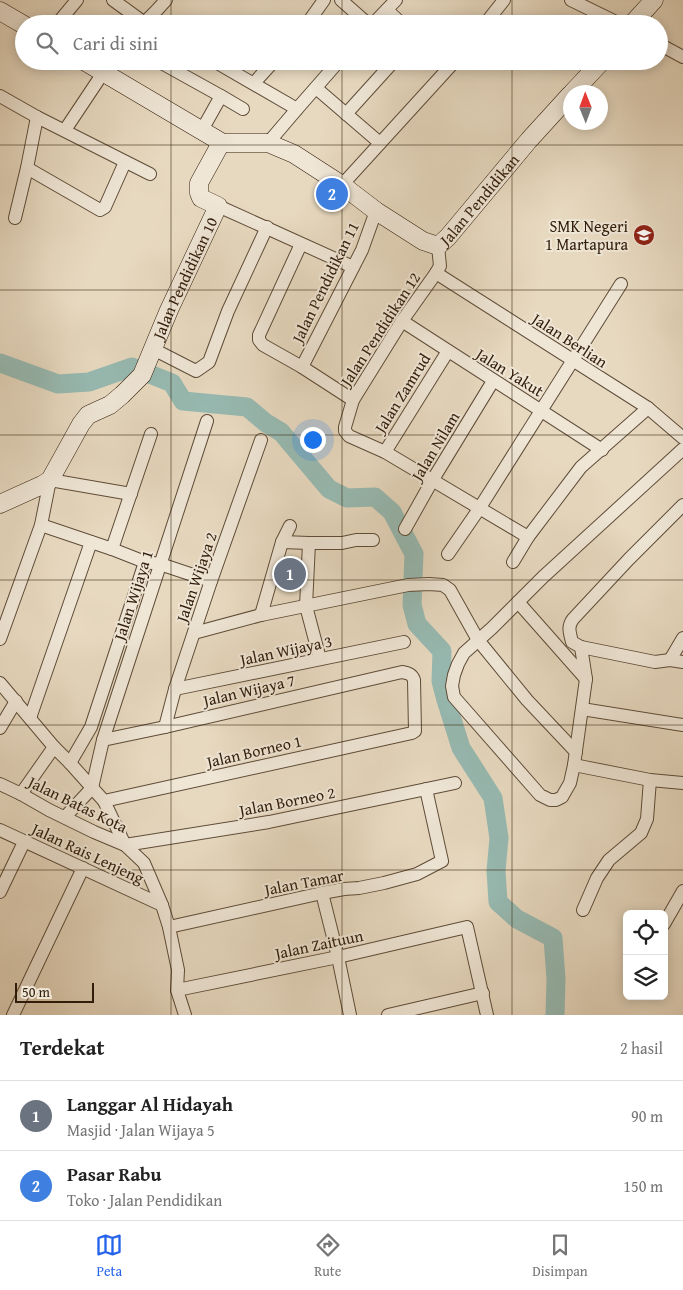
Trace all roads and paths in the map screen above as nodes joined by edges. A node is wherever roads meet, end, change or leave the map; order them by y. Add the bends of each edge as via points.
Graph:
1 (78, 0) edge
2 (113, 0) edge
3 (166, 0) edge
4 (324, 0) edge
5 (341, 0) edge
6 (396, 0) edge
7 (504, 0) edge
8 (571, 0) edge
9 (654, 0) edge
10 (387, 10) junction
11 (0, 11) edge
12 (65, 15) edge
13 (134, 15) edge
14 (152, 15) edge
15 (313, 15) edge
16 (358, 15) edge
17 (382, 15) edge
18 (392, 15) edge
19 (492, 15) edge
20 (602, 15) edge
21 (640, 15) edge
22 (15, 20) edge
23 (668, 49) edge
24 (683, 57) edge
25 (98, 70) edge
26 (174, 70) edge
27 (230, 70) edge
28 (266, 70) edge
29 (331, 70) edge
30 (386, 70) edge
31 (444, 70) edge
32 (594, 70) edge
33 (103, 73) junction
34 (254, 84) junction
35 (580, 85) edge
36 (316, 88) junction
37 (0, 96) edge
38 (222, 96) junction
39 (563, 104) edge
40 (296, 108) junction
41 (243, 109) dead end
42 (346, 114) junction
43 (37, 116) junction
44 (65, 130) junction
45 (202, 130) junction
46 (221, 143) junction
47 (268, 143) junction
48 (380, 143) junction
49 (125, 162) junction
50 (27, 168) junction
51 (150, 174) dead end
52 (342, 185) junction
53 (218, 206) junction
54 (376, 211) junction
55 (15, 218) dead end
56 (267, 227) junction
57 (301, 244) junction
58 (438, 246) junction
59 (353, 267) junction
60 (436, 273) junction
61 (621, 284) dead end
62 (402, 321) junction
63 (154, 349) junction
64 (448, 351) junction
65 (572, 360) junction
66 (302, 367) junction
67 (493, 381) junction
68 (352, 400) junction
69 (648, 408) junction
70 (542, 411) junction
71 (207, 421) dead end
72 (151, 434) dead end
73 (683, 438) edge
74 (261, 440) dead end
75 (683, 449) edge
76 (602, 450) junction
77 (385, 452) junction
78 (50, 480) junction
79 (432, 481) junction
80 (131, 494) junction
81 (0, 504) edge
82 (683, 506) edge
83 (479, 509) junction
84 (41, 525) junction
85 (290, 526) dead end
86 (405, 529) dead end
87 (528, 537) junction
88 (373, 540) dead end
89 (91, 542) junction
90 (282, 542) junction
91 (309, 543) junction
92 (112, 549) junction
93 (448, 554) dead end
94 (145, 562) junction
95 (513, 562) dead end
96 (160, 564) junction
97 (211, 580) junction
98 (518, 602) junction
99 (306, 606) junction
100 (261, 615) junction
101 (194, 633) junction
102 (683, 638) edge
103 (0, 640) edge
104 (478, 640) junction
105 (404, 642) dead end
106 (581, 647) junction
107 (320, 659) junction
108 (677, 661) edge
109 (586, 679) junction
110 (0, 683) edge
111 (175, 689) junction
112 (16, 701) junction
113 (582, 709) junction
114 (30, 718) junction
115 (683, 725) edge
116 (165, 726) junction
117 (0, 728) edge
118 (408, 734) joint
119 (103, 740) junction
120 (54, 747) junction
121 (576, 752) junction
122 (70, 763) junction
123 (574, 766) junction
124 (650, 780) junction
125 (456, 783) dead end
126 (0, 784) edge
127 (93, 784) junction
128 (683, 784) edge
129 (426, 789) junction
130 (21, 794) junction
131 (105, 801) junction
132 (65, 817) junction
133 (0, 830) edge
134 (24, 842) junction
135 (125, 845) junction
136 (83, 868) junction
137 (683, 891) edge
138 (0, 892) edge
139 (322, 893) junction
140 (162, 905) junction
141 (583, 910) dead end
142 (668, 917) edge
143 (169, 927) junction
144 (338, 957) junction
145 (177, 990) junction
146 (483, 993) junction
147 (409, 1013) edge
148 (12, 1015) edge
149 (185, 1015) edge
150 (350, 1015) edge
151 (388, 1015) edge
152 (487, 1015) edge

1 - 12 street
2 - 13 street
3 - 14 street
4 - 15 street
5 - 16 street
6 - 10 street
7 - 19 street
8 - 20 street
9 - 21 street
10 - 17 street
10 - 18 street
11 - 22 street
23 - 24 street
25 - 33 street
26 - 38 street
27 - 34 street
28 - 34 street
29 - 36 street
30 - 42 street
31 - 48 street
32 - 35 street, Jalan Pendidikan
33 - 44 street
33 - 45 street
34 - 40 street
36 - 40 street
36 - 42 street
37 - 43 street
38 - 41 street
38 - 45 street
39 - 58 street, Jalan Pendidikan
40 - 47 street
42 - 48 street
43 - 44 street
43 - 50 street
44 - 49 street
45 - 46 street
46 - 47 street, Jalan Pendidikan
46 - 53 street, Jalan Pendidikan 10 via 199,183 201,198
47 - 52 street, Jalan Pendidikan via 294,154
48 - 52 street
49 - 50 street via 105,207 100,210
49 - 51 street
50 - 55 street
52 - 54 street, Jalan Pendidikan
53 - 56 street
53 - 63 street, Jalan Pendidikan 10
54 - 58 street, Jalan Pendidikan via 423,241
54 - 59 street, Jalan Pendidikan 11
56 - 57 street
56 - 63 street via 228,311 209,362 196,371
57 - 59 street
57 - 66 street via 259,340
58 - 60 street, Jalan Pendidikan 12 via 440,266
59 - 66 street, Jalan Pendidikan 11
60 - 62 street, Jalan Pendidikan 12
60 - 65 street, Jalan Berlian
61 - 65 street
62 - 64 street, Jalan Yakut
62 - 68 street, Jalan Pendidikan 12
63 - 78 street, Jalan Pendidikan 10 via 143,372 122,395 110,405 88,415
64 - 67 street, Jalan Yakut
64 - 77 street, Jalan Zamrud
65 - 69 street, Jalan Berlian
65 - 70 street
66 - 68 street
67 - 70 street, Jalan Yakut
67 - 79 street, Jalan Nilam
68 - 77 street, Jalan Pendidikan 12 via 345,431 349,436
69 - 73 street, Jalan Berlian
69 - 76 street
70 - 76 street, Jalan Yakut
70 - 83 street
71 - 96 street, Jalan Wijaya 1
72 - 80 street
74 - 97 street, Jalan Wijaya 2
75 - 98 street
76 - 87 street via 581,467
77 - 79 street
78 - 80 street
78 - 81 street
78 - 84 street
79 - 83 street
79 - 86 street, Jalan Nilam
80 - 92 street
82 - 106 street via 569,624 572,642
83 - 87 street
83 - 93 street
84 - 89 street
84 - 103 street
85 - 90 street
87 - 95 street
88 - 91 street
89 - 92 street
89 - 114 street
90 - 91 street
90 - 100 street
91 - 99 street
92 - 94 street
94 - 96 street
94 - 122 street via 91,727
96 - 97 street
96 - 119 street, Jalan Wijaya 1
97 - 101 street, Jalan Wijaya 2
98 - 104 street
98 - 109 street
99 - 100 street
99 - 104 street via 408,585 443,585 450,590
99 - 107 street
100 - 101 street
101 - 111 street, Jalan Wijaya 2
102 - 108 street
104 - 121 street via 527,700
104 - 123 street via 458,664 452,686 454,697 545,798 556,800 562,797 570,784
105 - 107 street, Jalan Wijaya 3
106 - 108 street via 655,662
106 - 109 street
107 - 111 street, Jalan Wijaya 3
109 - 113 street
110 - 112 street
111 - 116 street, Jalan Wijaya 2
112 - 114 street
112 - 117 street
113 - 115 street
113 - 121 street
114 - 120 street
116 - 118 street, Jalan Wijaya 7 via 402,672 413,675 414,680 415,731
116 - 119 street, Jalan Wijaya 7
118 - 131 street, Jalan Borneo 1
119 - 127 street, Jalan Wijaya 1
120 - 122 street
120 - 130 street
121 - 123 street
122 - 127 street
123 - 124 street
124 - 128 street
124 - 141 street via 642,833 609,860
125 - 129 street, Jalan Borneo 2
126 - 130 street, Jalan Batas Kota
127 - 131 street
127 - 132 street
129 - 135 street, Jalan Borneo 2 via 269,822
129 - 139 street, Jalan Tamar via 442,861 417,874 384,883
130 - 132 street, Jalan Batas Kota
131 - 135 street
132 - 135 street, Jalan Batas Kota
133 - 134 street, Jalan Rais Lenjeng
134 - 136 street, Jalan Rais Lenjeng
134 - 138 street
135 - 140 street, Jalan Batas Kota via 144,863
136 - 140 street, Jalan Rais Lenjeng
136 - 148 street
137 - 142 street
139 - 143 street, Jalan Tamar
139 - 144 street
140 - 143 street, Jalan Batas Kota
143 - 145 street, Jalan Batas Kota via 178,970
144 - 145 street, Jalan Zaituun
144 - 146 street, Jalan Zaituun via 468,927
144 - 150 street
145 - 149 street, Jalan Batas Kota
146 - 147 street
146 - 152 street
147 - 151 street

